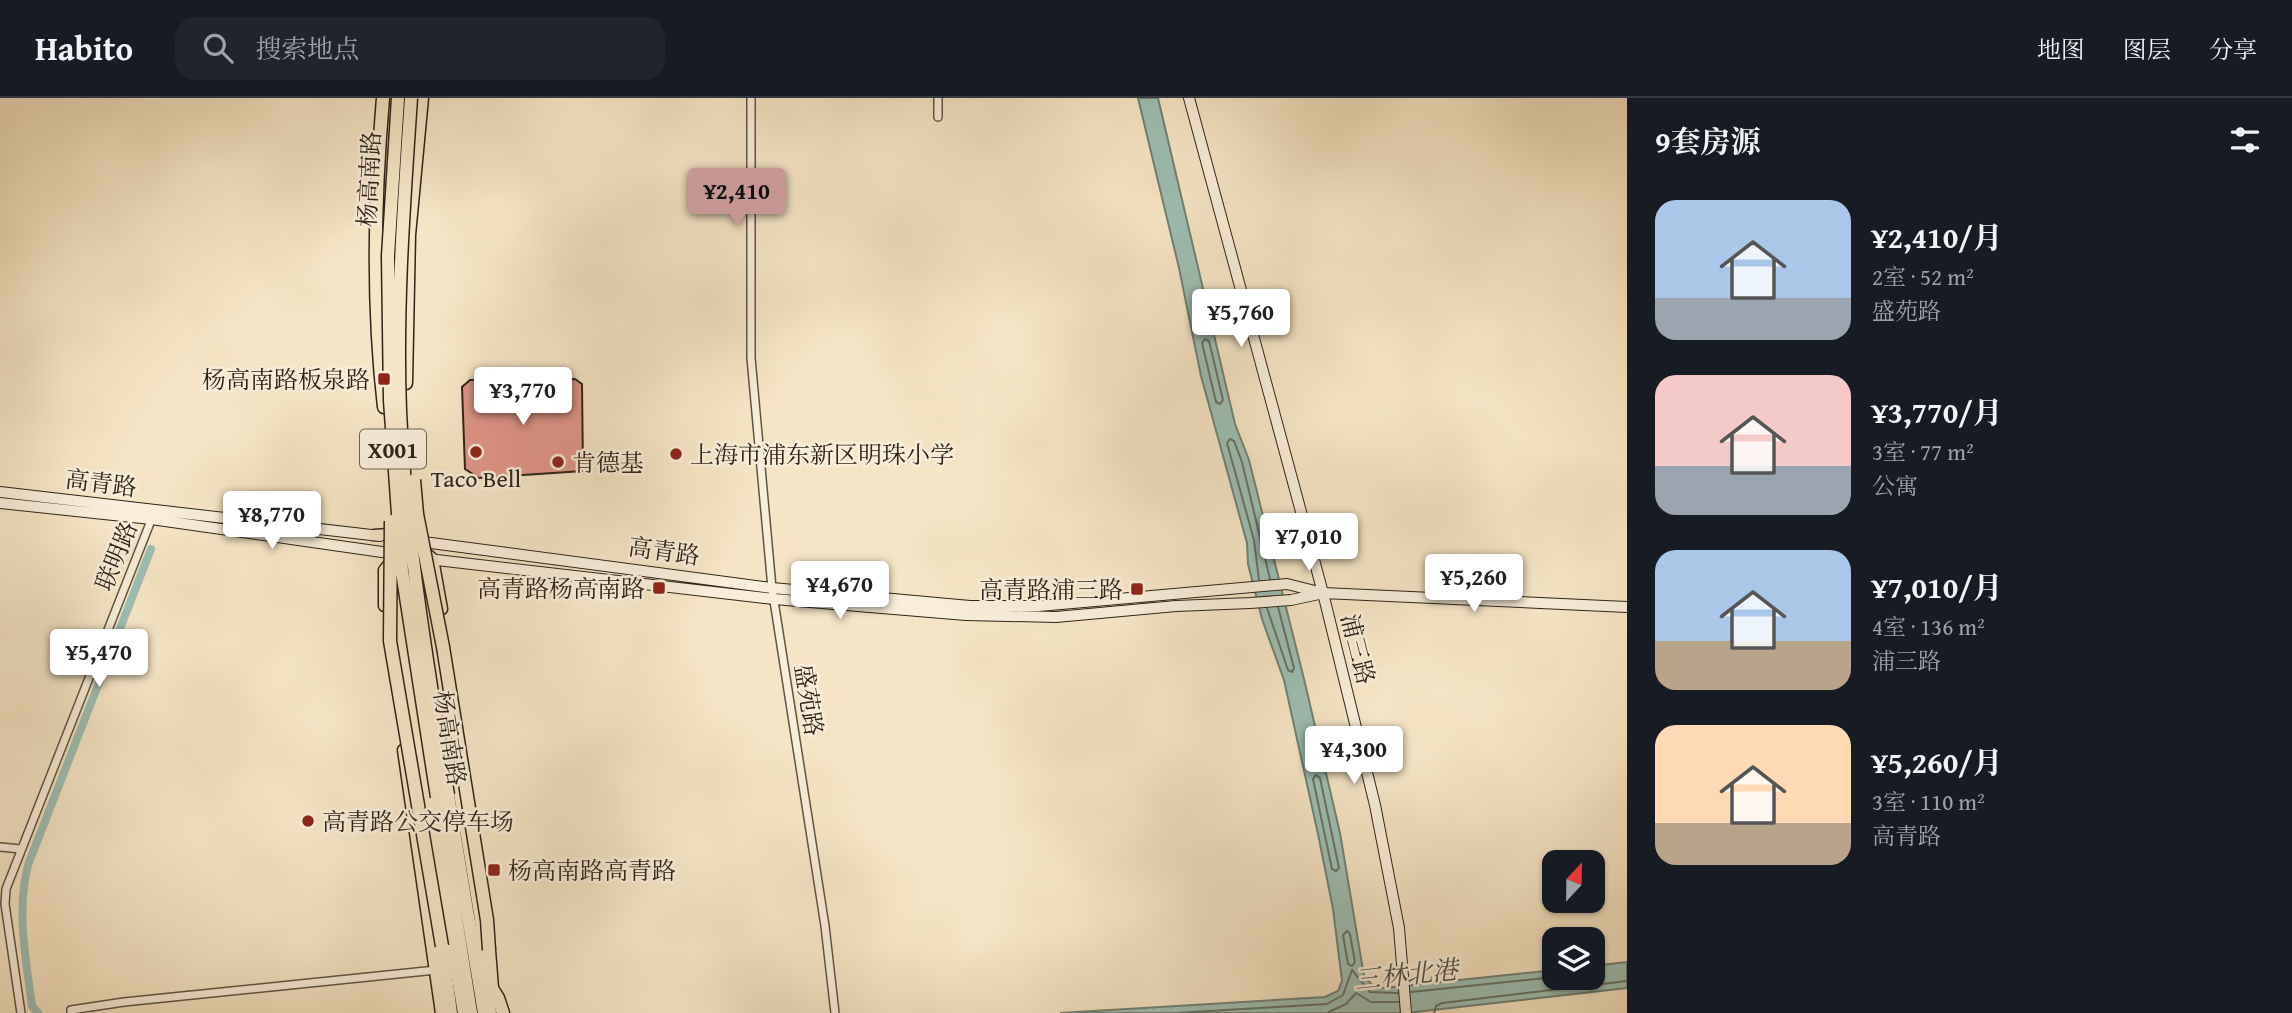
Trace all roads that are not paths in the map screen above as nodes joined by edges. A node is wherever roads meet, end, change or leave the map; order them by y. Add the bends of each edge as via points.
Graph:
1 (383, 98) edge
2 (397, 98) edge
3 (417, 98) edge
4 (751, 98) edge
5 (937, 98) edge
6 (1189, 98) edge
7 (938, 117) dead end
8 (399, 342) junction
9 (390, 374) junction
10 (406, 383) junction
11 (384, 407) junction
12 (390, 452) junction
13 (0, 492) edge
14 (0, 503) edge
15 (152, 515) junction
16 (394, 519) junction
17 (379, 536) junction
18 (397, 539) junction
19 (412, 541) junction
20 (397, 554) junction
21 (420, 557) junction
22 (433, 559) junction
23 (772, 588) junction
24 (1323, 593) junction
25 (774, 599) junction
26 (1627, 607) edge
27 (443, 796) junction
28 (0, 847) edge
29 (21, 849) junction
30 (480, 913) junction
31 (479, 926) junction
32 (474, 945) junction
33 (436, 970) junction
34 (458, 986) junction
35 (492, 989) junction
36 (455, 1012) edge
37 (21, 1013) edge
38 (71, 1013) edge
39 (484, 1013) edge
40 (491, 1013) edge
41 (503, 1013) edge
42 (835, 1013) edge
43 (1406, 1013) edge

1 - 11 highway via 374,240
2 - 9 highway, 杨高南路 / X001, bridge via 388,256
2 - 12 main road, 杨高南路 / X001 via 386,253
3 - 8 highway, 杨高南路 / X001, bridge via 400,256
3 - 10 highway
3 - 19 main road, 杨高南路 / X001 via 401,325
4 - 23 street, 盛苑路 via 751,358
5 - 7 street
6 - 24 main road, 浦三路
8 - 10 highway, 杨高南路 / X001, bridge
8 - 27 highway, 杨高南路 / X001, bridge via 414,573
9 - 11 highway, 杨高南路 / X001, bridge
9 - 27 highway, 杨高南路 / X001, bridge via 402,571
10 - 35 highway, 杨高南路 / X001, bridge via 417,514 487,920
11 - 34 highway, 杨高南路 / X001, bridge via 391,508 390,641 442,946
12 - 16 main road, 杨高南路
12 - 18 main road, 杨高南路
13 - 15 main road, 高青路
14 - 15 main road, 高青路
15 - 17 main road, 高青路
15 - 20 main road, 高青路
15 - 29 street, 联明路
16 - 17 main road via 390,532
16 - 18 main road, 杨高南路
17 - 18 main road
18 - 19 main road, 高青路
18 - 20 main road, 杨高南路
18 - 21 main road
18 - 22 main road
19 - 22 main road
19 - 23 main road, 高青路
20 - 21 main road, 高青路
20 - 33 main road, 杨高南路 via 384,570 385,637
20 - 34 main road, 杨高南路 / X001 via 401,643
21 - 22 main road, 高青路
21 - 30 main road, 杨高南路 / X001
22 - 25 main road, 高青路
22 - 30 main road, 杨高南路 via 486,885
23 - 24 main road, 高青路 via 1020,607 1287,583
23 - 25 street, 盛苑路
24 - 25 main road, 高青路 via 1292,600 1056,617 918,613
24 - 26 main road, 高青路
24 - 43 main road, 浦三路 via 1384,845 1399,928
25 - 42 street, 盛苑路
27 - 32 highway, 杨高南路 / X001
27 - 34 highway, 杨高南路 / X001
28 - 29 street
29 - 37 street, 联明路 via 5,904
30 - 31 main road, 杨高南路 / X001
31 - 32 main road, 杨高南路 / X001
31 - 35 main road, 杨高南路 / X001
32 - 39 highway, 杨高南路 / X001
33 - 36 main road, 杨高南路
33 - 38 street via 79,1007
34 - 36 highway, 杨高南路 / X001
34 - 36 highway, 杨高南路 / X001
35 - 40 main road, 杨高南路 / X001
35 - 41 highway, X001

